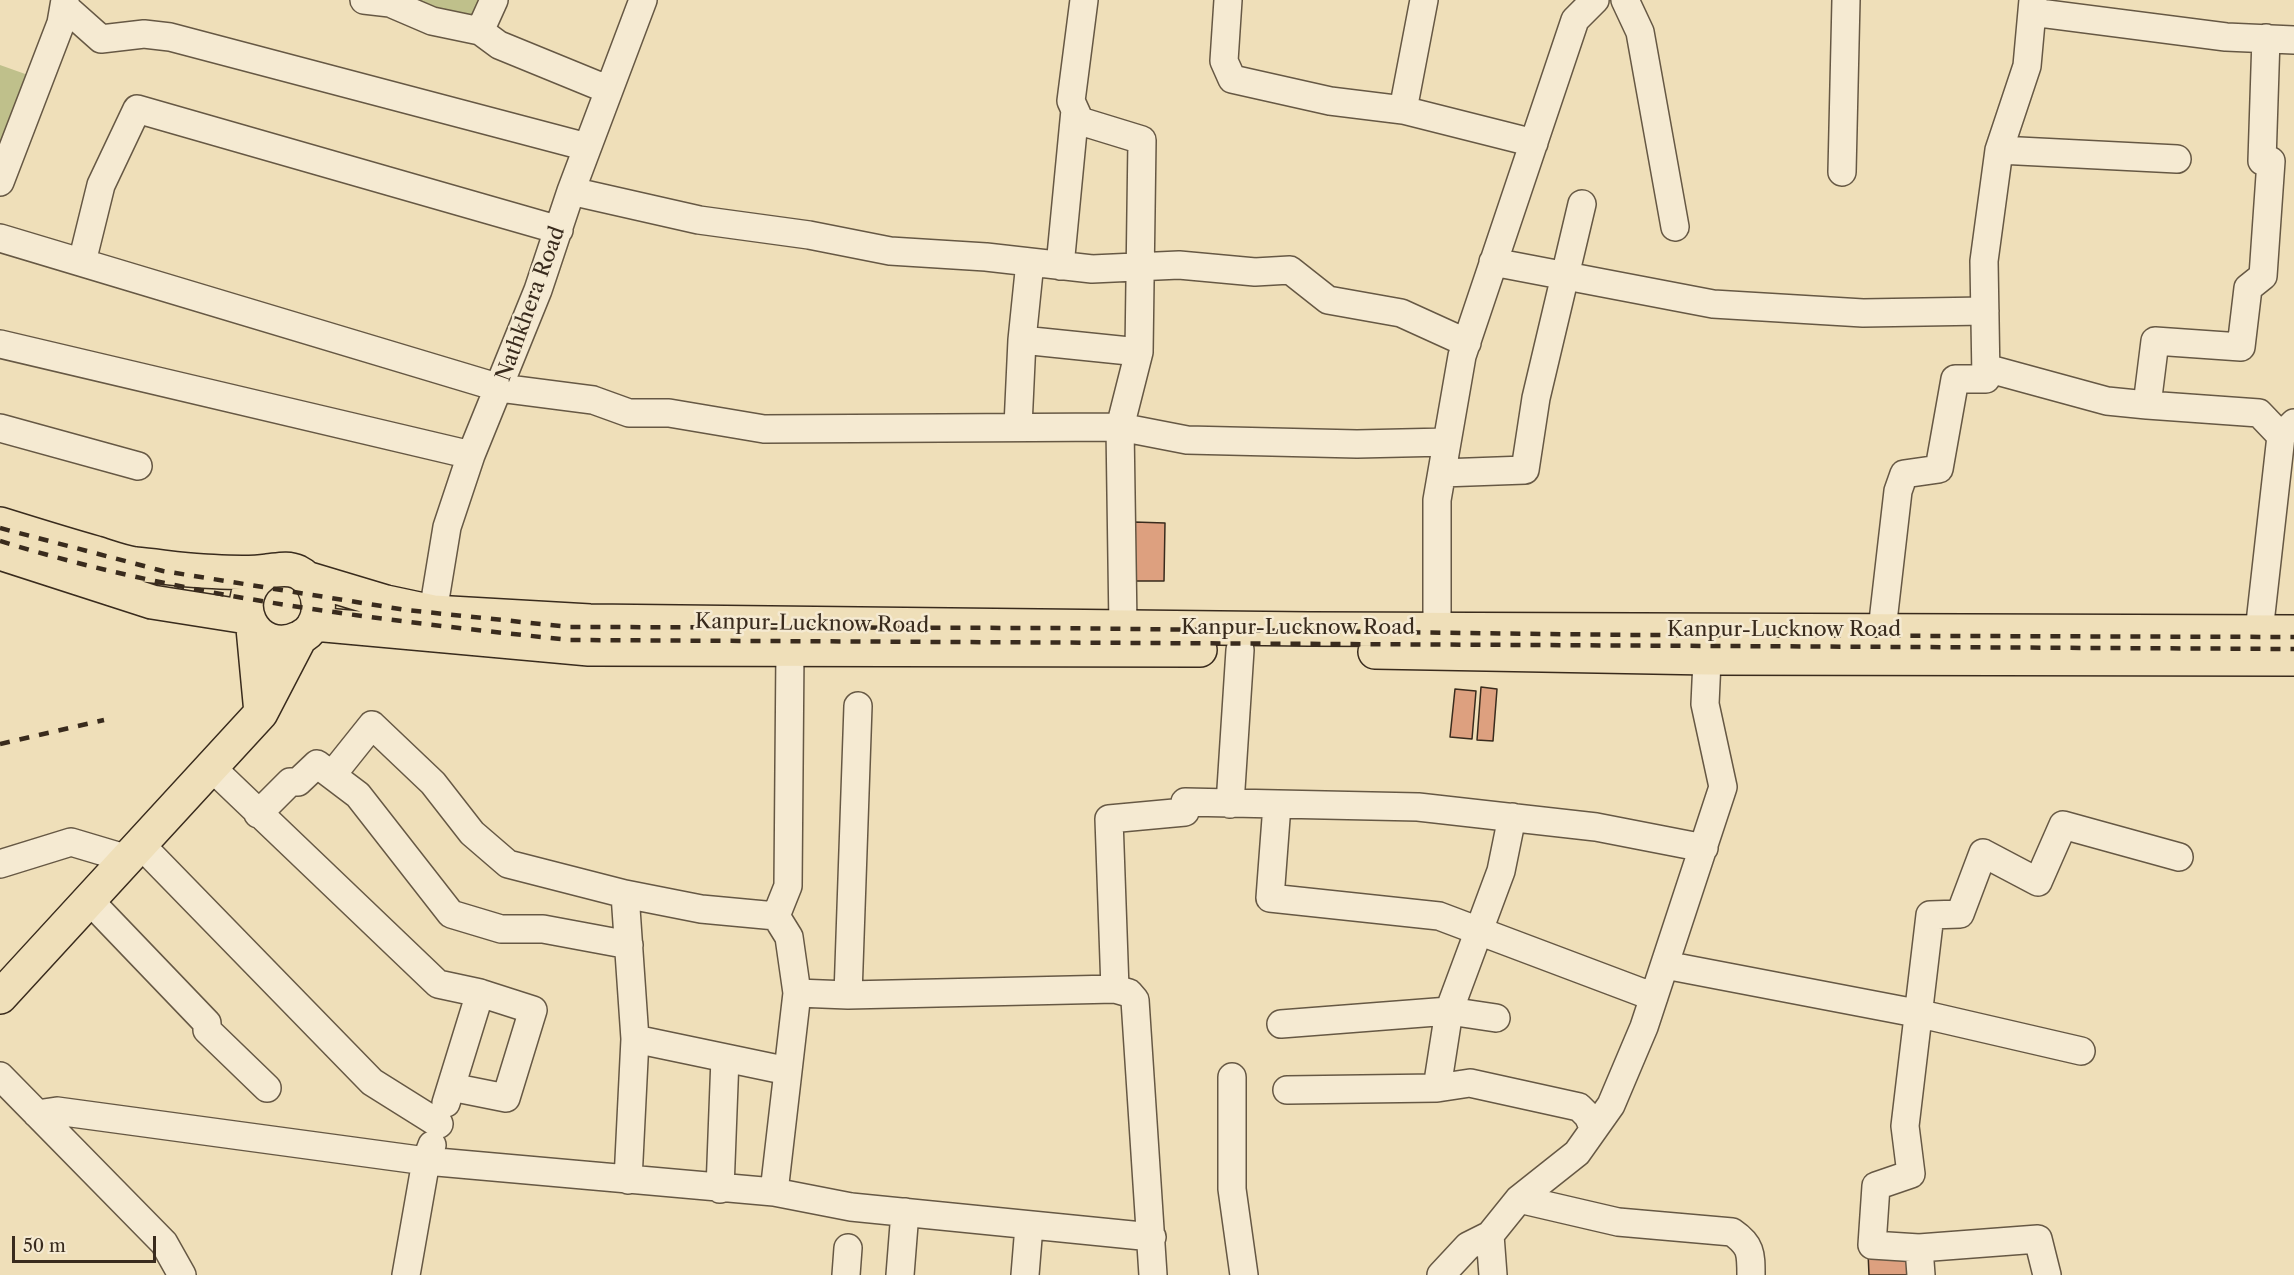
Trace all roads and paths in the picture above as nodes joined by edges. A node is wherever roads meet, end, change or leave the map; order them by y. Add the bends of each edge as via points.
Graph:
1 (494, 0) edge
2 (643, 0) edge
3 (1084, 0) edge
4 (1228, 0) edge
5 (1424, 0) edge
6 (1595, 0) edge
7 (1625, 0) edge
8 (1846, 0) edge
9 (382, 1) edge
10 (65, 4) edge
11 (2032, 6) edge
12 (480, 31) junction
13 (2266, 38) junction
14 (2294, 40) edge
15 (609, 90) junction
16 (1075, 110) junction
17 (1403, 110) junction
18 (1534, 143) junction
19 (587, 147) junction
20 (1999, 150) junction
21 (2176, 159) dead end
22 (1842, 172) dead end
23 (0, 182) edge
24 (571, 191) junction
25 (1582, 204) dead end
26 (1675, 227) dead end
27 (559, 230) junction
28 (0, 238) edge
29 (82, 262) junction
30 (1030, 262) junction
31 (1493, 262) junction
32 (1060, 266) junction
33 (1142, 267) junction
34 (1567, 276) junction
35 (1985, 311) junction
36 (1022, 340) junction
37 (1467, 343) junction
38 (0, 344) edge
39 (1139, 352) junction
40 (1986, 368) junction
41 (500, 387) junction
42 (2147, 405) junction
43 (1018, 426) junction
44 (1120, 427) junction
45 (0, 428) edge
46 (2288, 430) edge
47 (1447, 442) junction
48 (471, 455) junction
49 (138, 466) dead end
50 (1442, 473) junction
51 (0, 524) edge
52 (0, 553) edge
53 (268, 571) junction
54 (306, 578) junction
55 (433, 612) junction
56 (250, 623) junction
57 (1123, 627) junction
58 (1437, 629) junction
59 (1882, 630) junction
60 (307, 631) junction
61 (2259, 632) junction
62 (2294, 632) edge
63 (896, 638) junction
64 (1708, 644) junction
65 (790, 650) junction
66 (1240, 650) junction
67 (2294, 659) edge
68 (858, 706) dead end
69 (261, 713) junction
70 (211, 767) junction
71 (332, 775) junction
72 (1230, 804) junction
73 (1277, 805) junction
74 (258, 814) junction
75 (1512, 817) junction
76 (1704, 848) junction
77 (135, 852) junction
78 (2179, 857) dead end
79 (0, 864) edge
80 (625, 894) junction
81 (90, 901) junction
82 (776, 916) junction
83 (1479, 932) junction
84 (629, 945) junction
85 (1665, 965) junction
86 (1115, 989) junction
87 (480, 993) junction
88 (796, 993) junction
89 (848, 995) junction
90 (0, 998) edge
91 (1654, 998) junction
92 (1449, 1011) junction
93 (1921, 1014) junction
94 (1496, 1018) dead end
95 (1281, 1024) dead end
96 (635, 1039) junction
97 (2081, 1051) dead end
98 (725, 1058) junction
99 (788, 1071) junction
100 (0, 1076) edge
101 (1232, 1077) dead end
102 (451, 1087) junction
103 (267, 1088) dead end
104 (1437, 1088) junction
105 (1287, 1090) dead end
106 (37, 1114) junction
107 (439, 1124) junction
108 (1594, 1129) junction
109 (426, 1161) junction
110 (628, 1180) junction
111 (720, 1189) junction
112 (774, 1192) junction
113 (1519, 1199) junction
114 (905, 1212) junction
115 (1029, 1226) junction
116 (1490, 1235) junction
117 (1152, 1237) junction
118 (848, 1248) dead end
119 (1920, 1248) junction
120 (182, 1275) edge
121 (406, 1275) edge
122 (846, 1275) edge
123 (900, 1275) edge
124 (1025, 1275) edge
125 (1153, 1275) edge
126 (1244, 1275) edge
127 (1441, 1275) edge
128 (1493, 1275) edge
129 (1750, 1275) edge
130 (1921, 1275) edge
131 (2047, 1275) edge

1 - 12 street
2 - 15 street, Nathkhera Road
3 - 16 street via 1071,101
4 - 17 street via 1224,61 1232,79 1330,101
5 - 17 street
6 - 18 street via 1575,20
7 - 26 street via 1640,32
8 - 22 street
9 - 12 street via 432,21
10 - 19 street via 101,39 144,34 170,37
10 - 23 street
11 - 13 street via 2226,37
11 - 20 street via 2027,66
12 - 15 street via 499,45
13 - 14 street
13 - 42 street via 2262,161 2271,161 2262,276 2247,288 2241,347 2155,341
15 - 19 street, Nathkhera Road
16 - 32 street
16 - 33 street via 1080,121 1142,140
17 - 18 street
18 - 31 street
19 - 24 street, Nathkhera Road
20 - 21 street
20 - 35 street via 1983,261
24 - 27 street, Nathkhera Road
24 - 30 street via 699,220 890,251
25 - 34 street
27 - 29 street via 137,109 101,185
27 - 41 street, Nathkhera Road
28 - 29 street
29 - 41 street
30 - 32 street
30 - 36 street
31 - 34 street
31 - 37 street
32 - 33 street
33 - 37 street via 1290,270 1328,300 1401,313
33 - 39 street
34 - 35 street via 1713,304 1863,313
34 - 50 street via 1536,398 1525,470
35 - 40 street
36 - 39 street
36 - 43 street
37 - 47 street
38 - 48 street
39 - 44 street
40 - 42 street via 2107,401
40 - 59 street via 1986,379 1955,379 1939,470 1904,474 1898,491
41 - 43 street via 593,400 629,413 669,413 764,429
41 - 48 street, Nathkhera Road
42 - 46 street via 2259,413
43 - 44 street
44 - 47 street via 1187,440
44 - 57 street
45 - 49 street
46 - 61 street
47 - 50 street
48 - 55 street, Nathkhera Road via 447,527
50 - 58 street via 1437,500
51 - 53 main road via 132,563 202,571
52 - 56 main road via 152,602
53 - 54 main road via 284,568
53 - 56 main road via 251,585 247,595
54 - 55 main road, Kanpur-Lucknow Road
54 - 60 main road via 313,585 319,604
55 - 63 main road, Kanpur-Lucknow Road
56 - 60 main road via 263,637 275,642 288,642
56 - 69 main road
57 - 58 main road, Kanpur-Lucknow Road
57 - 63 main road, Kanpur-Lucknow Road
58 - 64 main road, Kanpur-Lucknow Road
59 - 61 main road, Kanpur-Lucknow Road
59 - 64 main road, Kanpur-Lucknow Road
60 - 65 main road, Kanpur-Lucknow Road via 589,649
60 - 69 main road
61 - 62 main road, Kanpur-Lucknow Road
63 - 65 main road, Kanpur-Lucknow Road
63 - 66 main road, Kanpur-Lucknow Road
64 - 66 main road, Kanpur-Lucknow Road
64 - 67 main road, Kanpur-Lucknow Road
64 - 76 street via 1705,704 1723,788
65 - 82 street via 788,885
66 - 72 street
68 - 89 street
69 - 70 main road
70 - 74 street
70 - 77 main road
71 - 74 street via 317,764 298,782 290,782
71 - 80 street via 372,725 433,783 472,833 508,864
71 - 84 street via 358,795 451,914 501,929 543,930
72 - 73 street
72 - 86 street via 1185,802 1185,812 1109,819
73 - 75 street via 1418,807
73 - 83 street via 1269,898 1439,916
74 - 87 street via 438,984
75 - 76 street via 1596,827
75 - 83 street via 1501,871
76 - 85 street
77 - 79 street via 71,842
77 - 81 main road
77 - 107 street via 372,1082
78 - 93 street via 2063,825 2038,882 1983,853 1960,914 1930,915
80 - 82 street via 701,909
80 - 84 street
81 - 90 main road
81 - 103 street via 207,1023 207,1030
82 - 88 street via 789,937
83 - 91 street
83 - 92 street
84 - 96 street
85 - 91 street
85 - 93 street
86 - 89 street
86 - 117 street via 1129,993 1135,1000
87 - 102 street
87 - 102 street via 533,1010 506,1098
88 - 89 street
88 - 99 street
91 - 108 street via 1611,1105
92 - 94 street
92 - 95 street
92 - 104 street
93 - 97 street
93 - 119 street via 1905,1126 1911,1174 1876,1186 1872,1245
96 - 98 street
96 - 110 street
98 - 99 street
98 - 111 street
99 - 112 street
100 - 106 street
101 - 126 street via 1232,1189
102 - 107 street
104 - 105 street
104 - 108 street via 1470,1083 1579,1107
106 - 109 street via 57,1111
106 - 120 street via 164,1243
107 - 109 street
108 - 113 street via 1577,1153
109 - 110 street
109 - 121 street
110 - 111 street
111 - 112 street
112 - 114 street via 851,1207
113 - 116 street
113 - 129 street via 1618,1222 1732,1232 1747,1242 1751,1252
114 - 115 street
114 - 123 street
115 - 117 street
115 - 124 street
116 - 127 street via 1468,1246
116 - 128 street
117 - 125 street
118 - 122 street
119 - 130 street
119 - 131 street via 2037,1239

